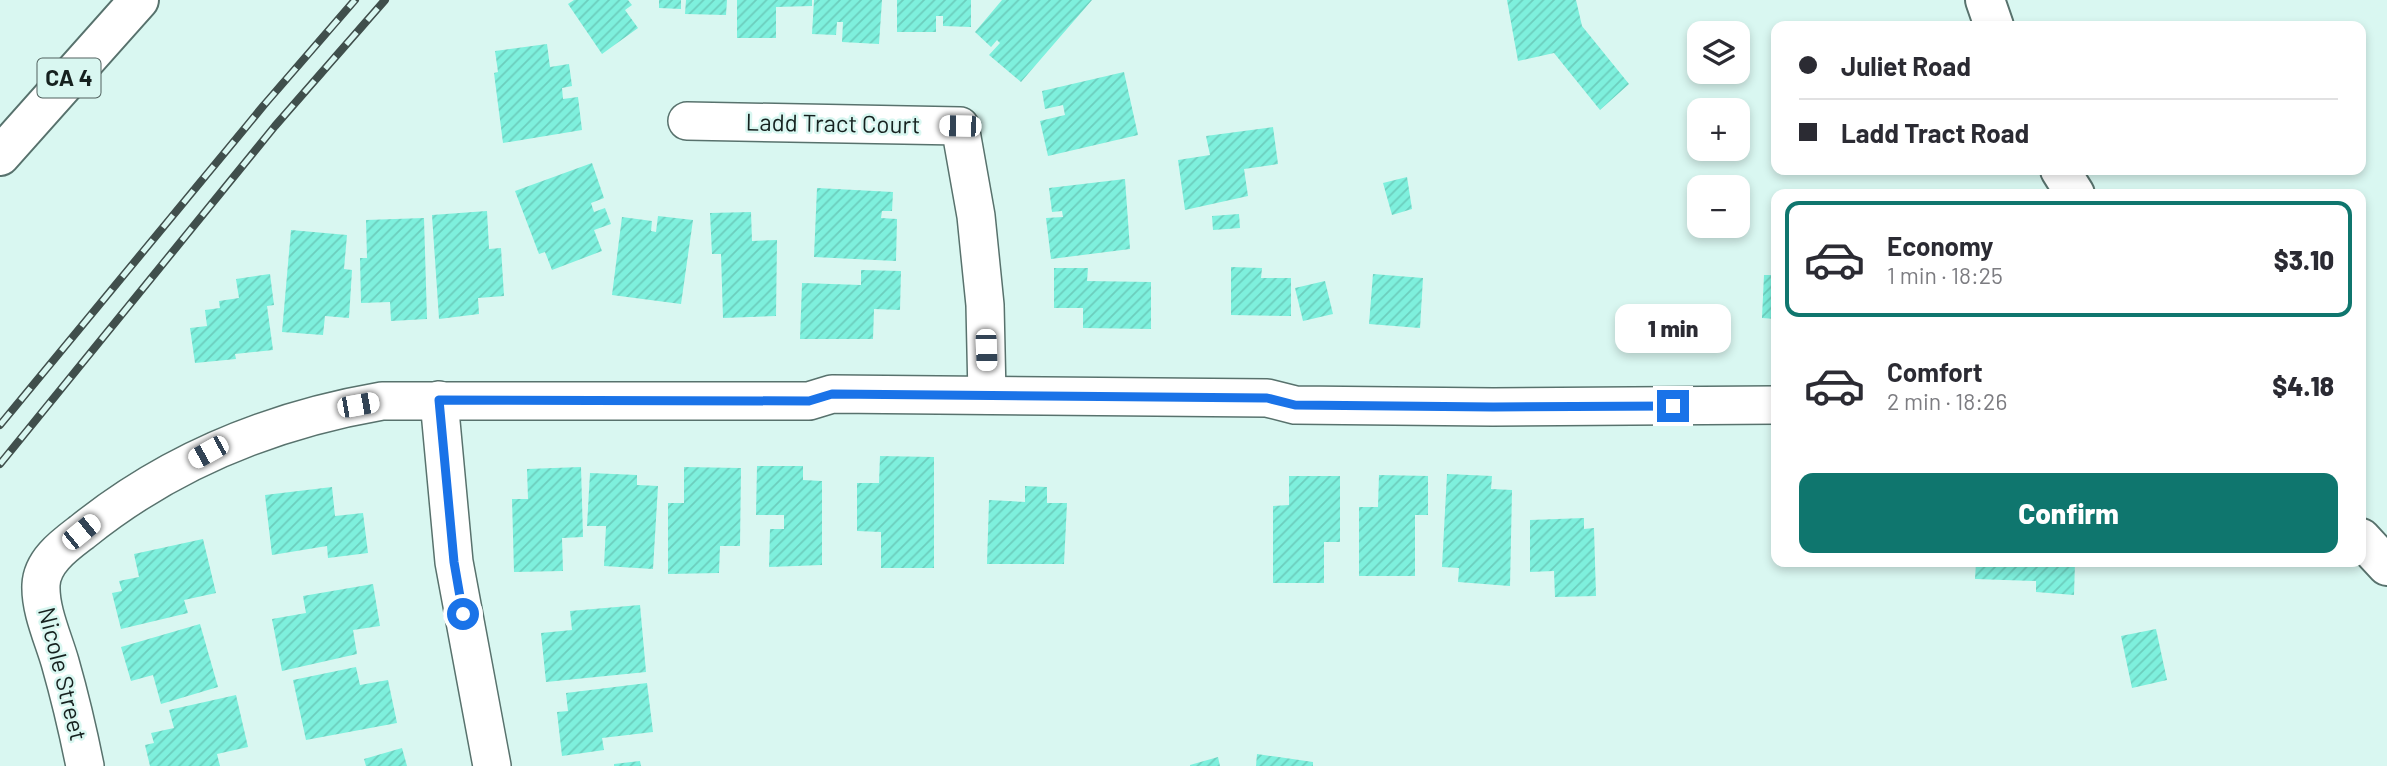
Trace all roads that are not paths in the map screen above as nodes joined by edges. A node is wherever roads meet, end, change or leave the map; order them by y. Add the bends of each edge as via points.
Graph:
1 (139, 0) edge
2 (1985, 0) edge
3 (1992, 21) edge
4 (687, 121) dead end
5 (0, 156) edge
6 (987, 395) junction
7 (439, 400) junction
8 (1771, 405) edge
9 (2366, 543) edge
10 (2387, 566) edge
11 (85, 766) edge
12 (492, 766) edge

1 - 5 main road, CA 4
2 - 3 main road
4 - 6 street, Ladd Tract Court via 960,126 979,241
6 - 7 street via 832,394 809,401
6 - 8 street via 1267,398 1295,405
7 - 11 street, Nicole Street via 382,401 334,409 208,452 97,519 50,560 41,582 43,605
7 - 12 street via 454,562
9 - 10 main road

